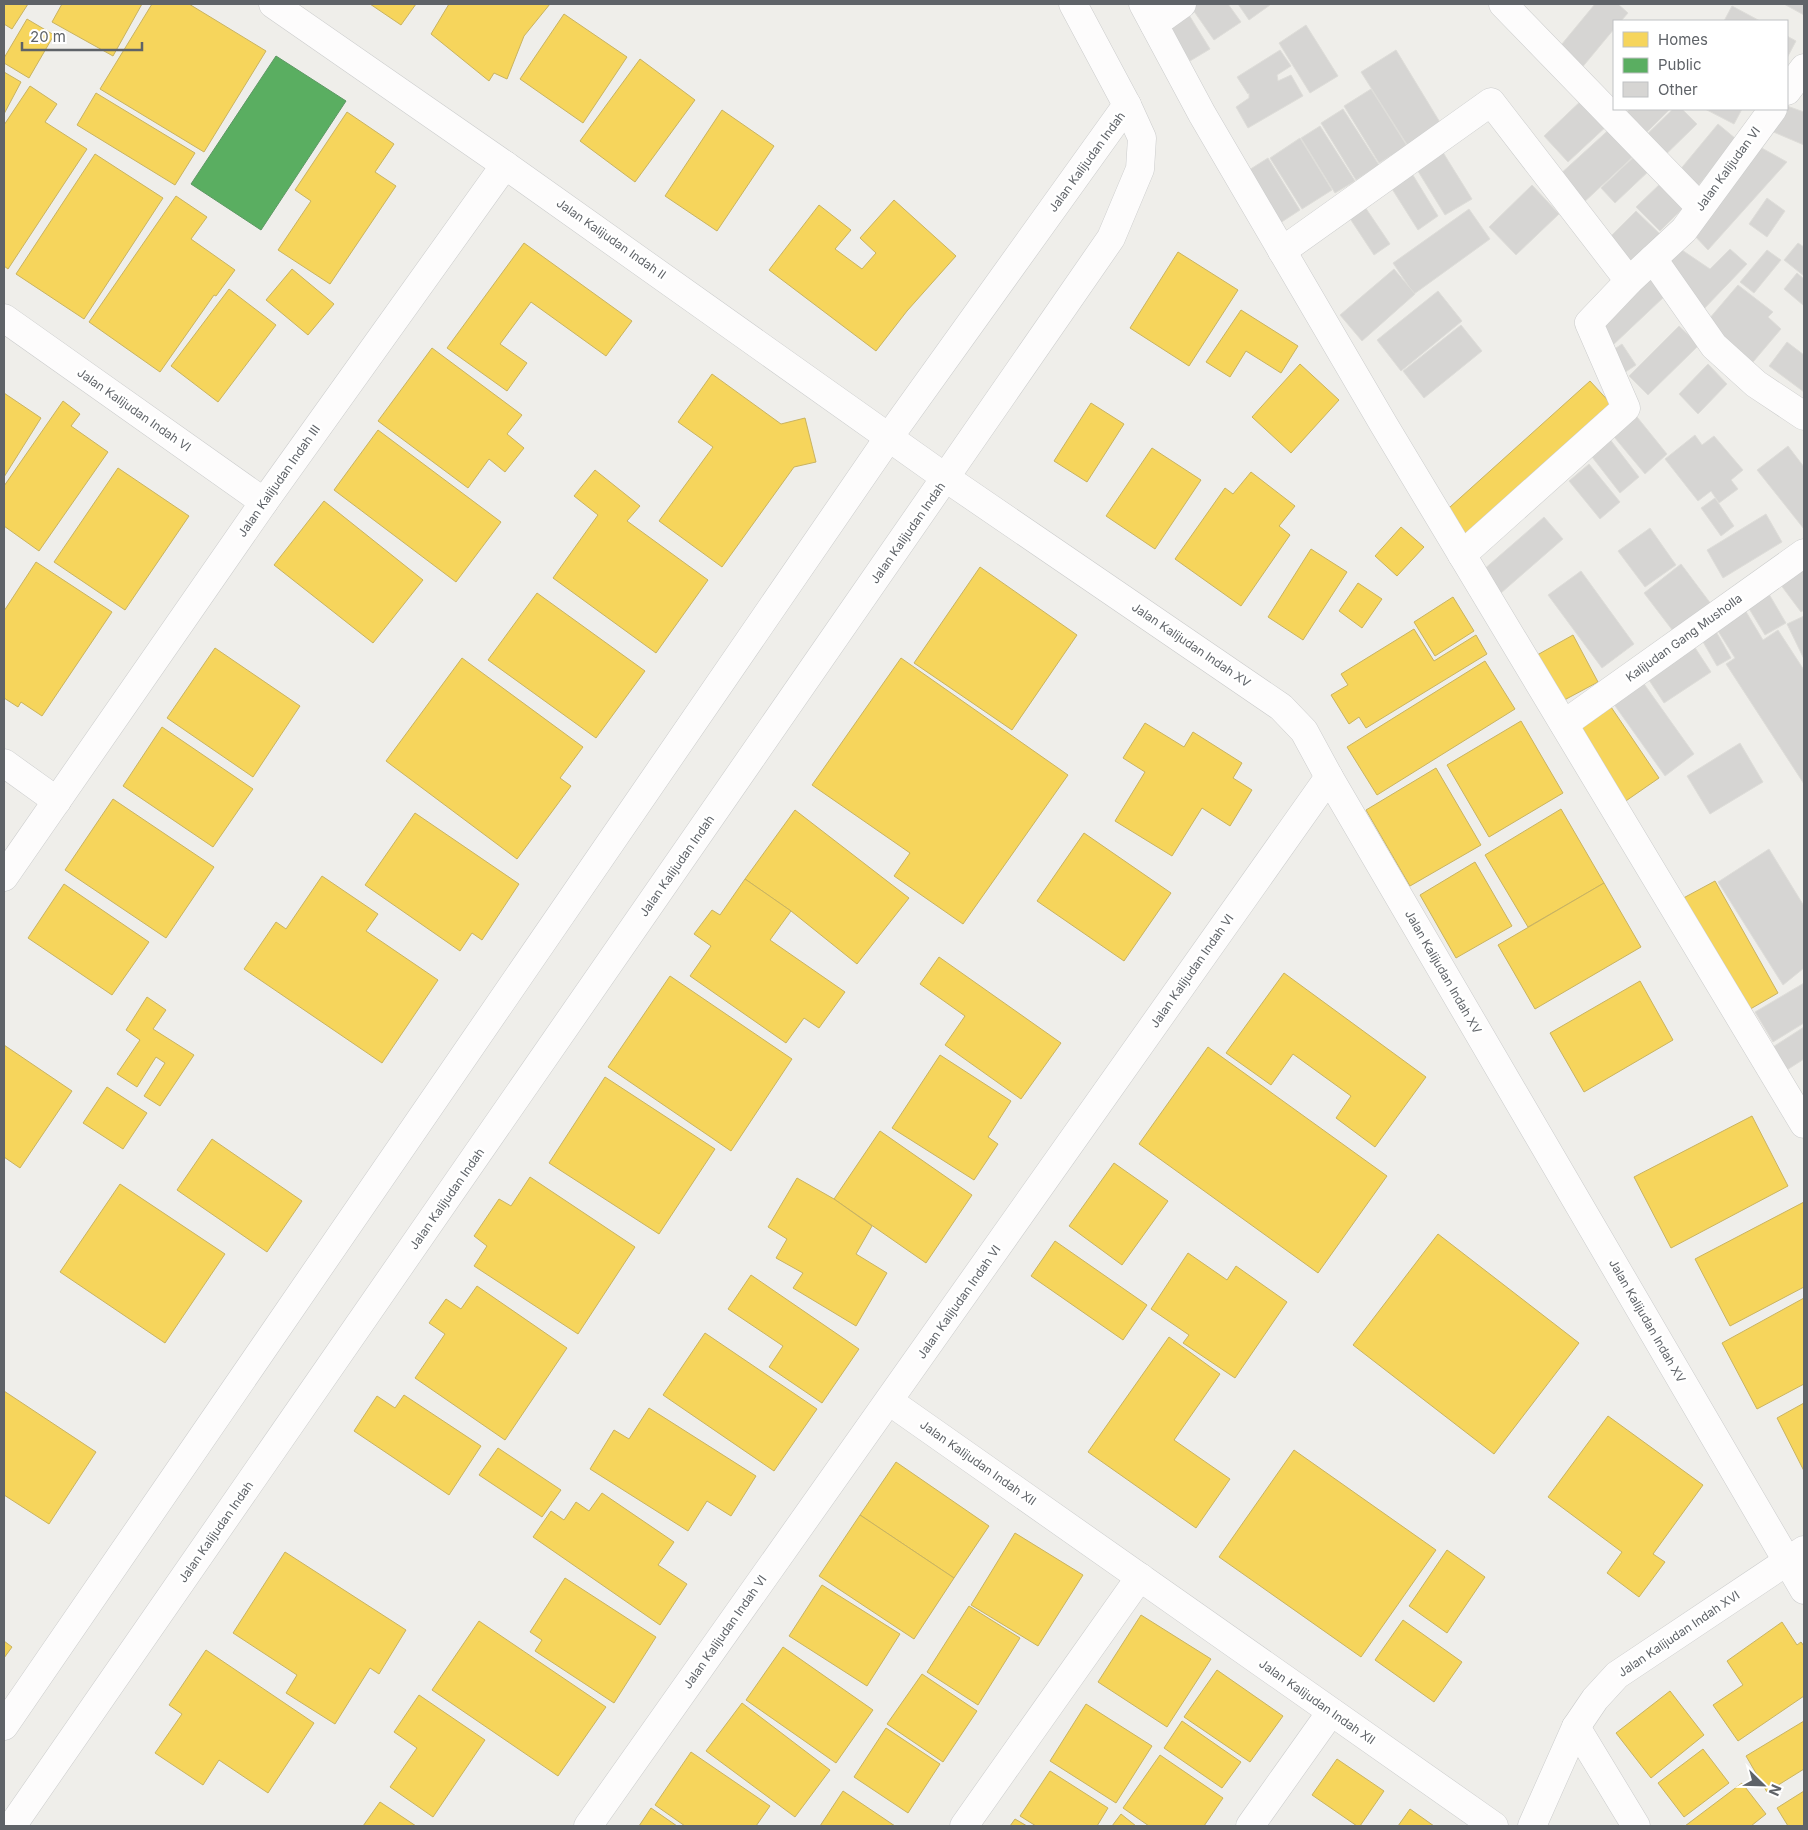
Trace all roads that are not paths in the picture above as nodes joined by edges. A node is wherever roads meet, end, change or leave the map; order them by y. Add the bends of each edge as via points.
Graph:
1 (273, 4) edge
2 (1073, 4) edge
3 (1182, 4) edge
4 (1503, 4) edge
5 (1149, 14) edge
6 (1804, 68) edge
7 (1788, 90) edge
8 (1128, 105) junction
9 (1772, 110) edge
10 (505, 165) junction
11 (1700, 208) junction
12 (1282, 251) junction
13 (1652, 260) junction
14 (1629, 281) junction
15 (4, 318) edge
16 (1804, 416) edge
17 (889, 437) junction
18 (946, 478) junction
19 (264, 502) junction
20 (1804, 553) edge
21 (1462, 555) junction
22 (1564, 724) junction
23 (4, 763) edge
24 (1329, 777) junction
25 (57, 800) junction
26 (4, 878) edge
27 (1804, 1124) edge
28 (889, 1401) junction
29 (1795, 1556) edge
30 (1140, 1577) junction
31 (1804, 1590) edge
32 (1331, 1712) junction
33 (4, 1726) edge
34 (1576, 1727) junction
35 (12, 1826) edge
36 (588, 1826) edge
37 (964, 1826) edge
38 (1250, 1826) edge
39 (1494, 1826) edge
40 (1532, 1826) edge
41 (1636, 1826) edge

1 - 10 street, Jalan Kalijudan Indah II
2 - 8 street
3 - 5 street
4 - 11 street
5 - 12 street via 1202,114
6 - 7 street
8 - 17 street, Jalan Kalijudan Indah
8 - 18 street, Jalan Kalijudan Indah via 1142,138 1140,170 1111,238
9 - 11 street, Jalan Kalijudan VI
10 - 17 street, Jalan Kalijudan Indah II
10 - 19 street, Jalan Kalijudan Indah III
11 - 13 street, Jalan Kalijudan VI via 1684,230
12 - 14 street via 1491,102
12 - 21 street
13 - 14 street, Jalan Kalijudan VI
13 - 16 street via 1714,346 1756,384
14 - 21 street, Jalan Kalijudan VI via 1589,323 1626,408
15 - 19 street, Jalan Kalijudan Indah VI
17 - 18 street, Jalan Kalijudan Indah II
17 - 33 street, Jalan Kalijudan Indah
18 - 24 street, Jalan Kalijudan Indah XV via 1281,706 1304,731
18 - 35 street, Jalan Kalijudan Indah
19 - 25 street, Jalan Kalijudan Indah III
20 - 22 street, Kalijudan Gang Musholla
21 - 22 street
22 - 27 street
23 - 25 street
24 - 28 street, Jalan Kalijudan Indah VI
24 - 29 street, Jalan Kalijudan Indah XV
25 - 26 street, Jalan Kalijudan Indah III
28 - 30 street, Jalan Kalijudan Indah XII
28 - 36 street, Jalan Kalijudan Indah VI
29 - 31 street, Jalan Kalijudan Indah XV
29 - 34 street, Jalan Kalijudan Indah XVI via 1617,1675
30 - 32 street, Jalan Kalijudan Indah XII
30 - 37 street
32 - 38 street
32 - 39 street, Jalan Kalijudan Indah XII
34 - 40 street, Jalan Kalijudan Indah XVI
34 - 41 street

